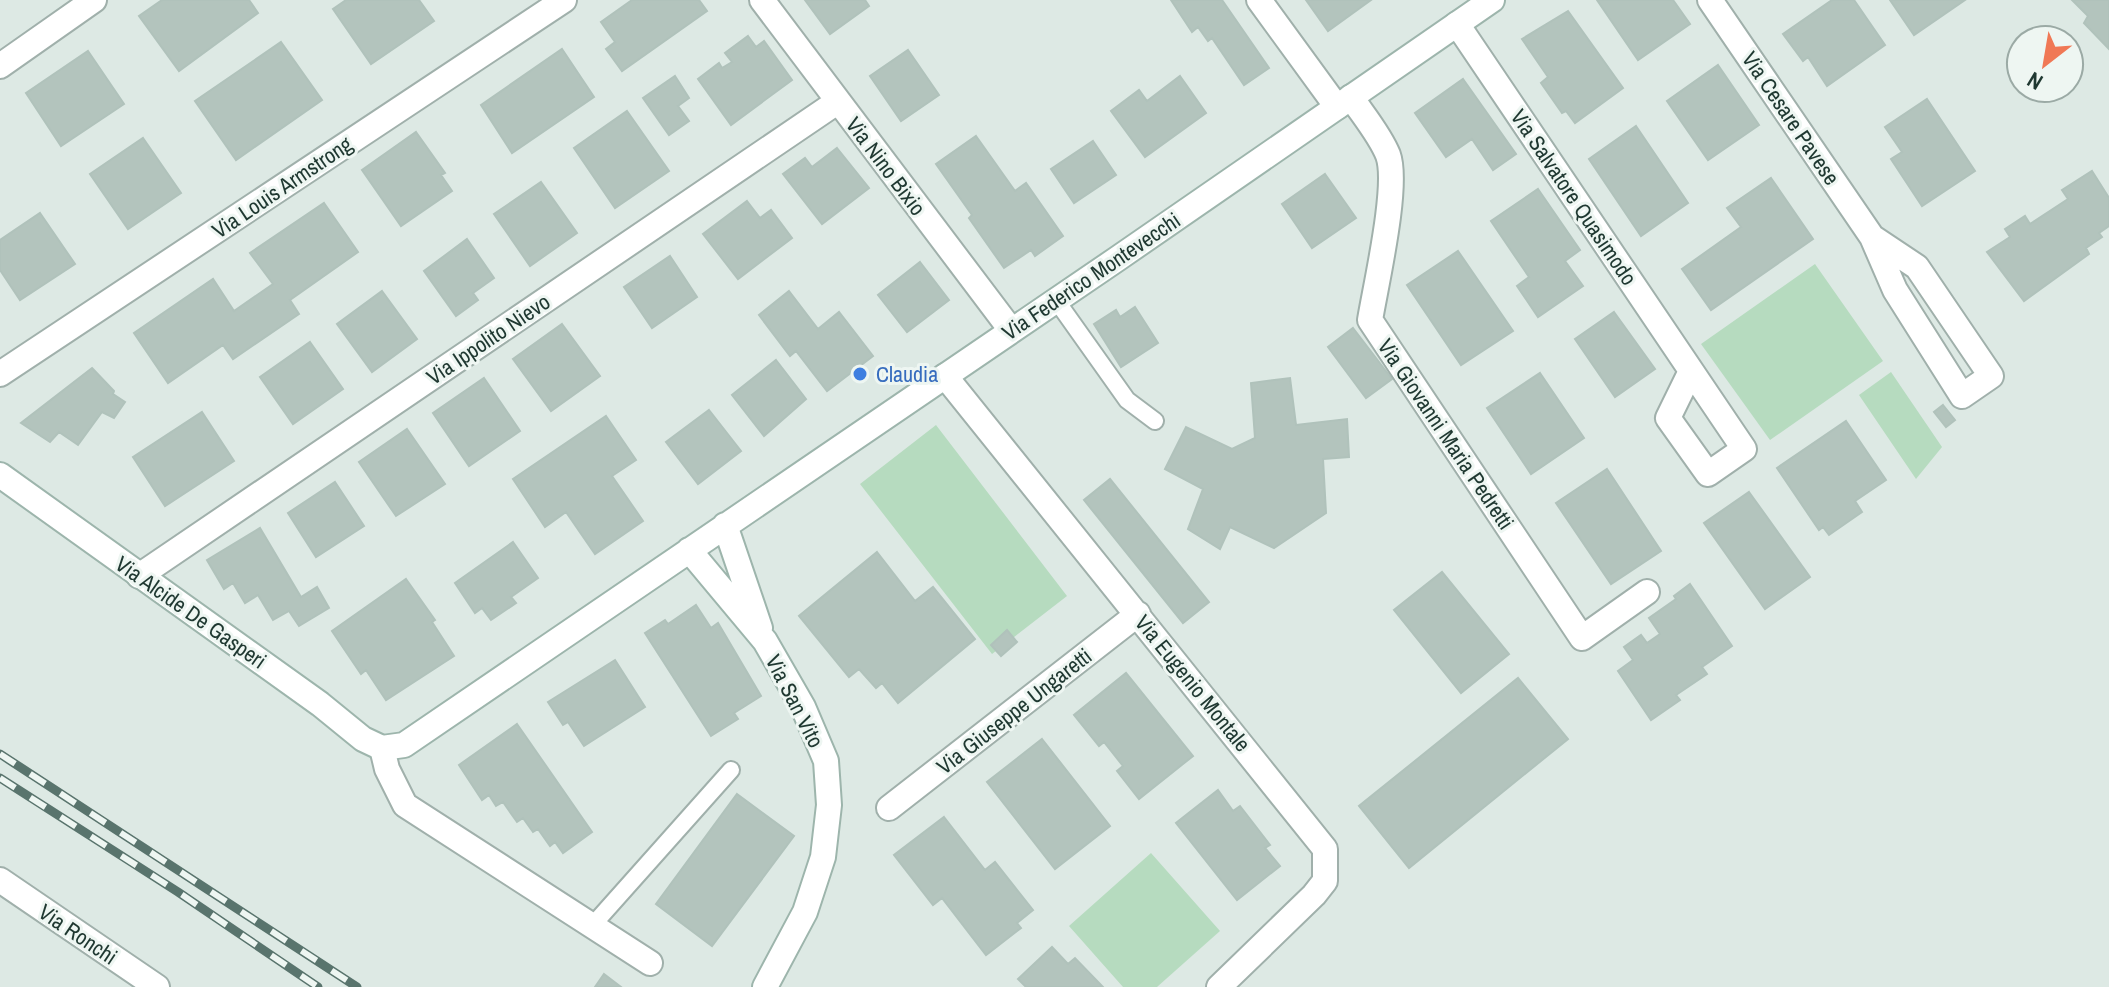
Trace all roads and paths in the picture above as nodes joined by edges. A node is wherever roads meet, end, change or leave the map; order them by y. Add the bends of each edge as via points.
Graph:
1 (94, 0) edge
2 (564, 0) edge
3 (762, 0) edge
4 (1259, 0) edge
5 (1492, 0) edge
6 (1710, 0) edge
7 (1457, 24) junction
8 (0, 66) edge
9 (837, 102) junction
10 (1344, 102) junction
11 (1872, 237) junction
12 (1056, 300) junction
13 (1011, 330) junction
14 (1691, 371) dead end
15 (0, 374) edge
16 (945, 376) junction
17 (1155, 421) dead end
18 (0, 475) edge
19 (725, 525) junction
20 (689, 550) junction
21 (139, 576) junction
22 (1647, 592) dead end
23 (1138, 614) junction
24 (765, 641) junction
25 (382, 748) junction
26 (731, 770) dead end
27 (889, 808) dead end
28 (0, 880) edge
29 (592, 926) junction
30 (650, 963) dead end
31 (157, 987) edge
32 (765, 987) edge
33 (1219, 987) edge

1 - 8 street
2 - 15 street, Via Louis Armstrong
3 - 9 street, Via Nino Bixio
4 - 10 street
5 - 7 street, Via Federico Montevecchi
6 - 11 street, Via Cesare Pavese
7 - 10 street, Via Federico Montevecchi
7 - 14 street, Via Salvatore Quasimodo
9 - 13 street, Via Nino Bixio
9 - 21 street, Via Ippolito Nievo
10 - 12 street, Via Federico Montevecchi
10 - 22 street, Via Giovanni Maria Pedretti via 1388,154 1392,171 1370,320 1582,638
11 - 11 street, Via Cesare Pavese via 1895,290 1962,396 1991,376 1917,267
12 - 13 street, Via Federico Montevecchi
12 - 17 lane via 1127,400
13 - 16 street, Via Federico Montevecchi
16 - 19 street, Via Federico Montevecchi
16 - 23 street, Via Eugenio Montale
18 - 21 street, Via Alcide De Gasperi
19 - 20 street, Via Federico Montevecchi
19 - 24 street, Via San Vito
20 - 24 street, Via San Vito
20 - 25 street via 404,745
21 - 25 street, Via Alcide De Gasperi
23 - 27 street, Via Giuseppe Ungaretti
23 - 33 street, Via Eugenio Montale via 1325,849 1325,881
24 - 32 street, Via San Vito via 826,761 829,805 823,857 805,912
25 - 29 street via 405,805
26 - 29 lane
28 - 31 street, Via Ronchi
29 - 30 street

